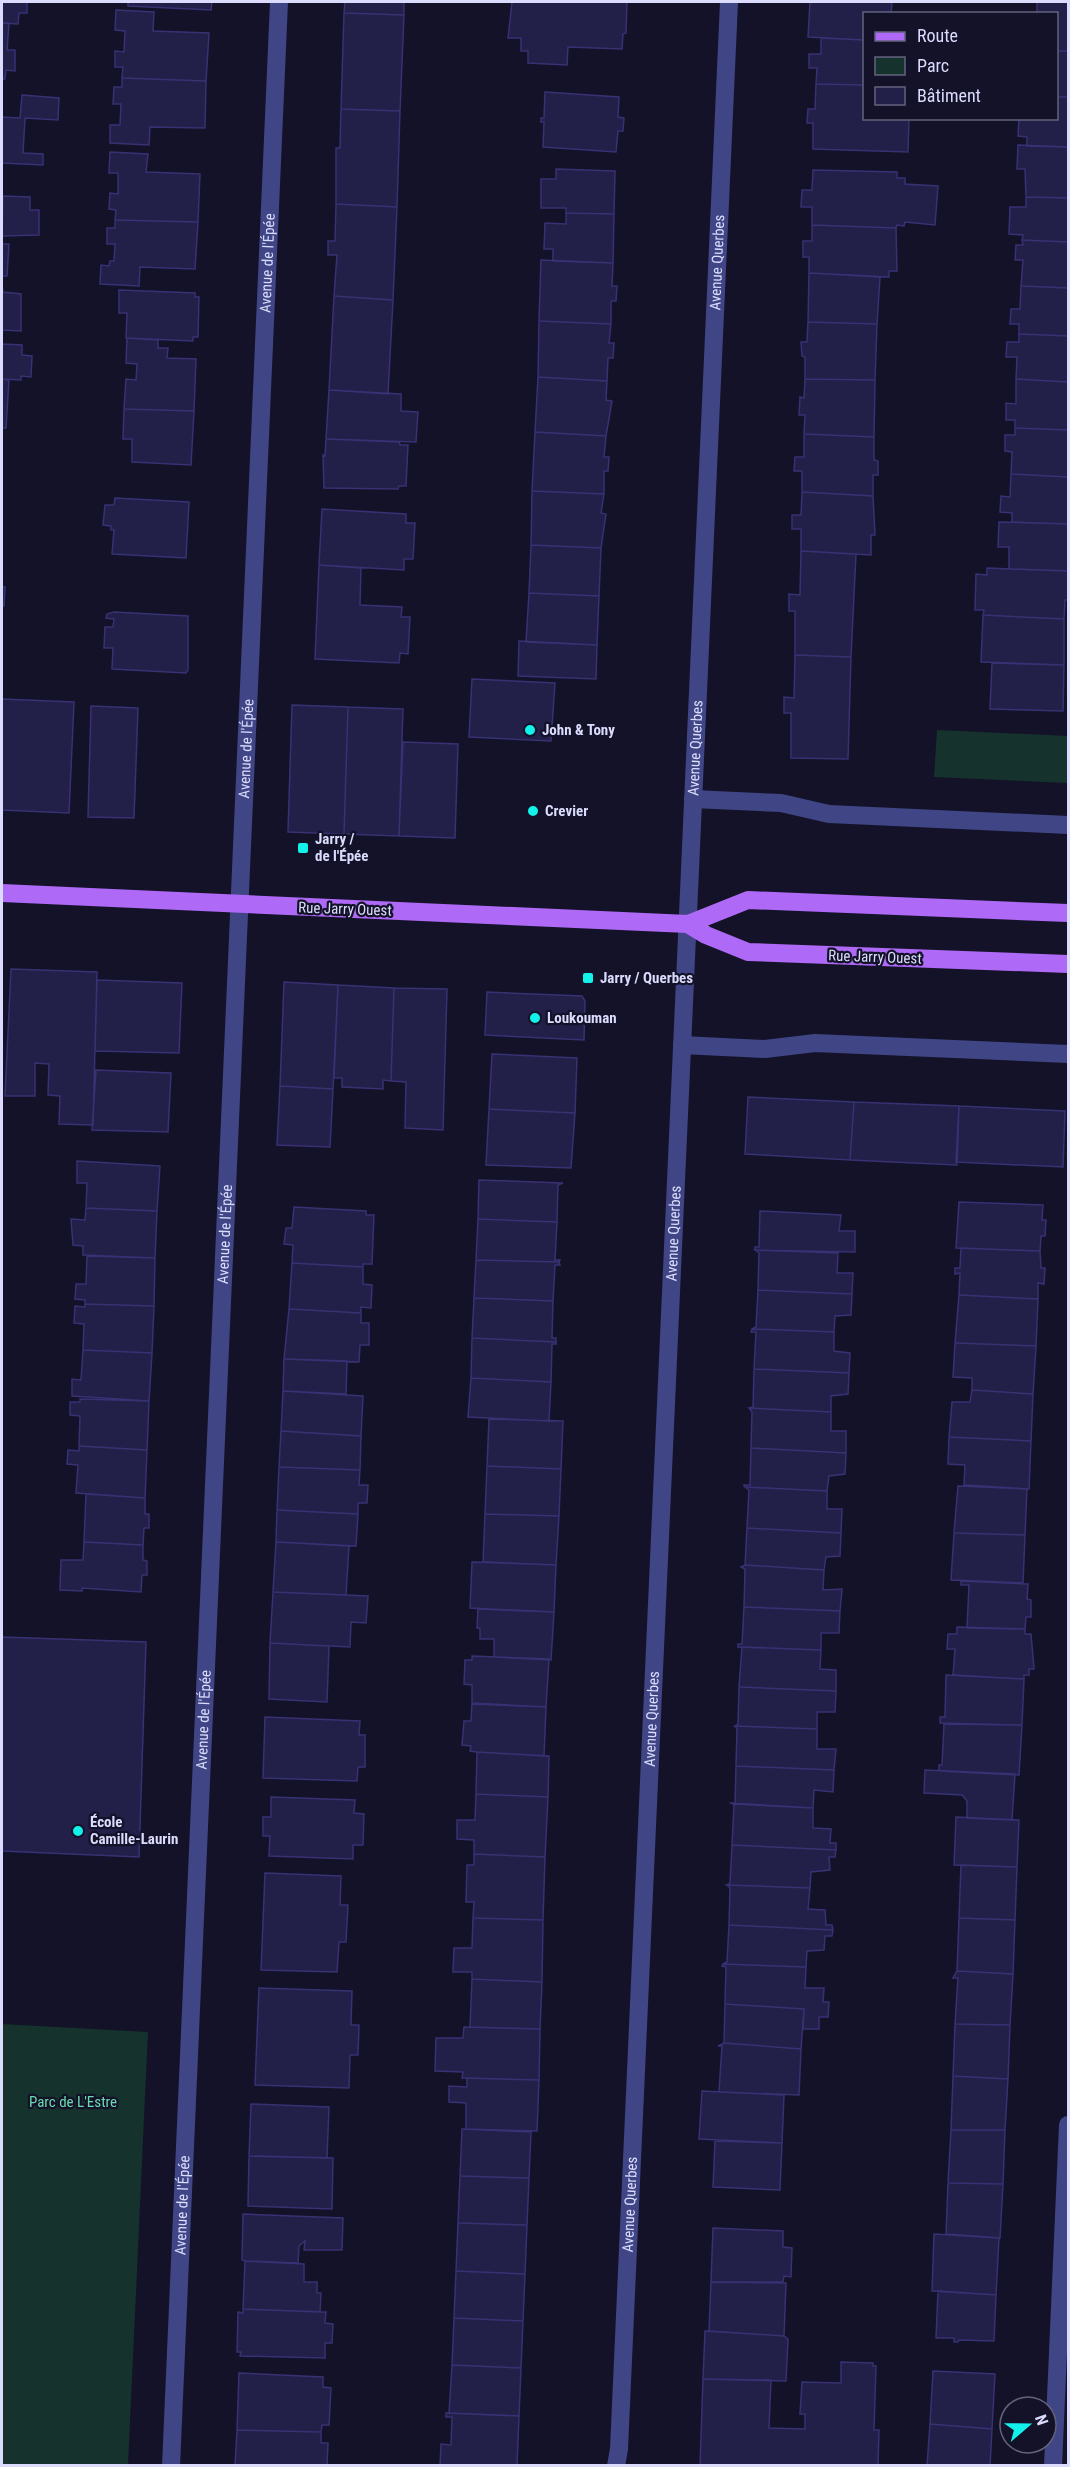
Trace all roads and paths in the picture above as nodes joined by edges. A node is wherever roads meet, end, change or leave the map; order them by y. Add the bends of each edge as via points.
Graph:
1 (279, 2) edge
2 (729, 2) edge
3 (693, 799) junction
4 (1068, 825) edge
5 (2, 893) edge
6 (238, 904) junction
7 (1068, 913) edge
8 (688, 924) junction
9 (1068, 964) edge
10 (682, 1045) junction
11 (1068, 1054) edge
12 (1068, 2125) edge
13 (171, 2466) edge
14 (616, 2466) edge
15 (1053, 2466) edge

1 - 6 street, Avenue de l'Épée
2 - 3 street, Avenue Querbes
3 - 4 street via 781,804 829,814
3 - 8 street, Avenue Querbes
5 - 6 main road, Rue Jarry Ouest
6 - 8 main road, Rue Jarry Ouest
6 - 13 street, Avenue de l'Épée
7 - 8 main road, Rue Jarry Ouest via 748,900
8 - 9 main road, Rue Jarry Ouest via 748,952
8 - 10 street, Avenue Querbes
10 - 11 street via 765,1049 815,1043
10 - 14 street, Avenue Querbes
12 - 15 street

